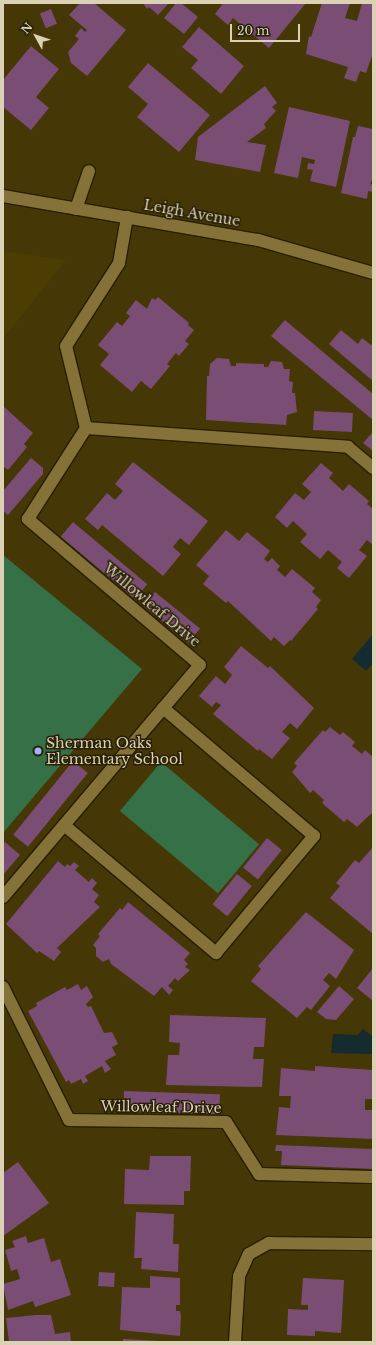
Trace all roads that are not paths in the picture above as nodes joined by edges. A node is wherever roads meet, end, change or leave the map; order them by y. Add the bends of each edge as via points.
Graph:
1 (89, 171) dead end
2 (3, 196) edge
3 (76, 210) junction
4 (127, 216) junction
5 (373, 273) edge
6 (86, 428) junction
7 (373, 468) edge
8 (163, 708) junction
9 (64, 825) junction
10 (3, 897) edge
11 (3, 987) edge
12 (373, 1177) edge
13 (373, 1244) edge
14 (235, 1342) edge

1 - 3 street
2 - 3 street, Leigh Avenue
3 - 4 street, Leigh Avenue
4 - 5 street, Leigh Avenue via 258,240
4 - 6 street via 119,263 66,346
6 - 7 street via 348,447
6 - 8 street, Willowleaf Drive via 28,519 200,665
8 - 9 street, Willowleaf Drive
8 - 9 street via 314,836 216,953
9 - 10 street, Willowleaf Drive
11 - 12 street, Willowleaf Drive via 69,1120 226,1122 260,1174
13 - 14 street via 269,1243 249,1254 239,1276

